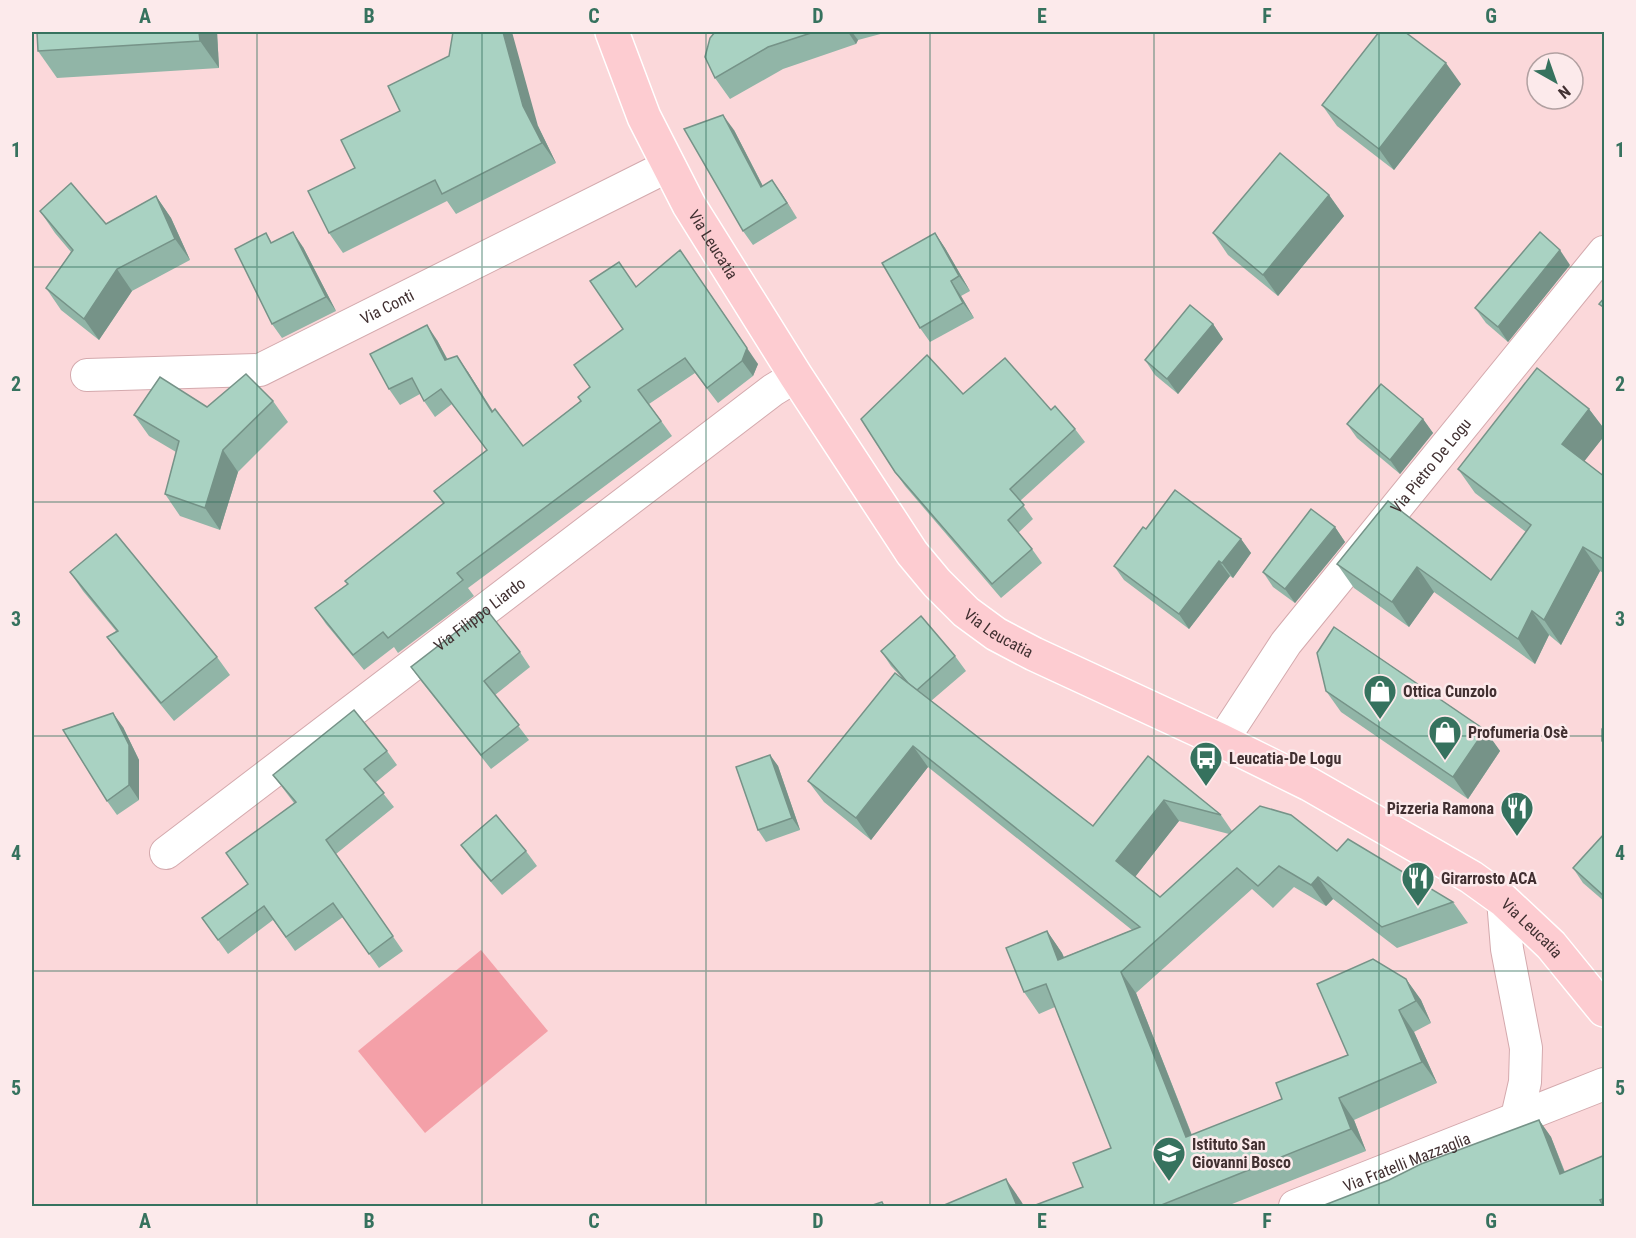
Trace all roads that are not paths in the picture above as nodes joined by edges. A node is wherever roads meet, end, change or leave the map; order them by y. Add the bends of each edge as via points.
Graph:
1 (612, 32) edge
2 (668, 166) junction
3 (1605, 252) edge
4 (87, 375) dead end
5 (796, 376) junction
6 (1222, 741) junction
7 (166, 853) dead end
8 (1503, 900) junction
9 (1605, 1011) edge
10 (1605, 1084) edge
11 (1516, 1117) junction
12 (1295, 1206) edge

1 - 2 main road, Via Leucatia via 644,117
2 - 4 street, Via Conti via 260,370
2 - 5 main road, Via Leucatia
3 - 6 street, Via Pietro De Logu via 1286,643
5 - 6 main road, Via Leucatia via 912,553 966,612 1034,654
5 - 7 street, Via Filippo Liardo via 772,390
6 - 8 main road, Via Leucatia via 1395,832
8 - 9 main road, Via Leucatia via 1551,945
8 - 11 street via 1507,949 1526,1048 1525,1082
10 - 11 street, Via Fratelli Mazzaglia
11 - 12 street, Via Fratelli Mazzaglia

